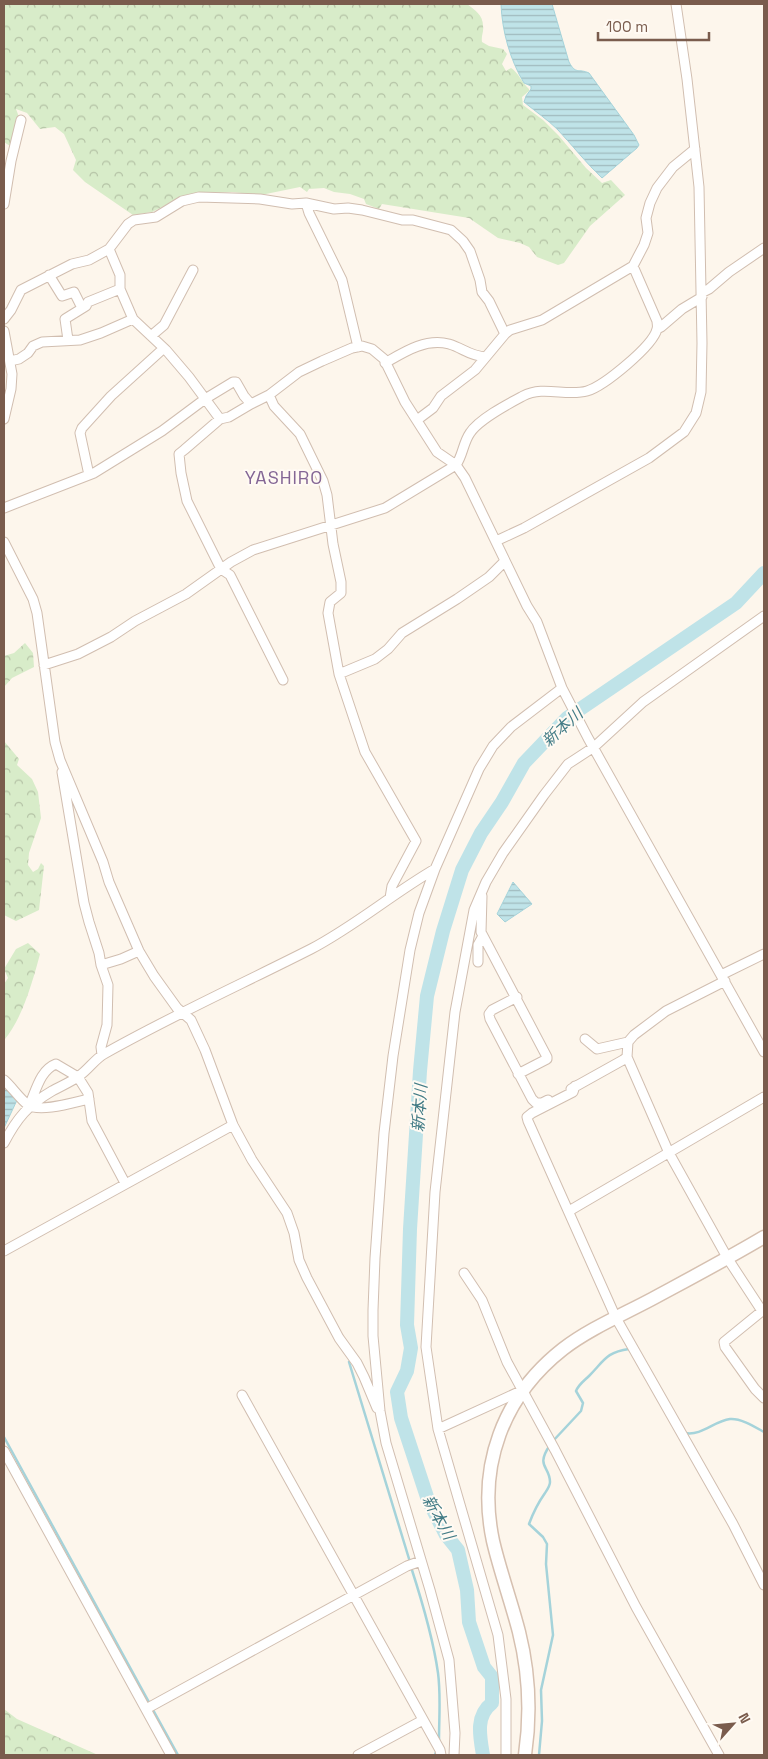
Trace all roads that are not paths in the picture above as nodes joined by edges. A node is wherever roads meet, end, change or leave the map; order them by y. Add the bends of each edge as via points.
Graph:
1 (676, 4) edge
2 (21, 120) dead end
3 (695, 149) junction
4 (306, 203) junction
5 (4, 204) edge
6 (764, 248) edge
7 (109, 250) junction
8 (633, 266) junction
9 (194, 270) dead end
10 (49, 275) junction
11 (120, 290) junction
12 (702, 295) junction
13 (82, 308) junction
14 (4, 319) edge
15 (133, 319) junction
16 (657, 329) junction
17 (4, 331) edge
18 (505, 334) junction
19 (151, 336) junction
20 (68, 340) junction
21 (358, 347) junction
22 (164, 348) junction
23 (486, 357) junction
24 (10, 361) junction
25 (386, 363) junction
26 (269, 395) junction
27 (204, 398) junction
28 (251, 404) junction
29 (4, 419) edge
30 (220, 419) junction
31 (417, 420) junction
32 (456, 465) junction
33 (89, 475) junction
34 (4, 508) edge
35 (331, 525) junction
36 (496, 541) junction
37 (4, 542) edge
38 (505, 560) junction
39 (220, 569) junction
40 (764, 616) edge
41 (44, 665) junction
42 (339, 674) junction
43 (283, 680) dead end
44 (564, 691) junction
45 (594, 747) junction
46 (64, 768) junction
47 (435, 869) junction
48 (481, 893) junction
49 (390, 898) junction
50 (483, 936) junction
51 (140, 951) junction
52 (764, 954) edge
53 (478, 962) dead end
54 (101, 965) junction
55 (723, 978) junction
56 (516, 997) junction
57 (182, 1012) junction
58 (585, 1039) dead end
59 (628, 1042) junction
60 (764, 1052) edge
61 (102, 1054) junction
62 (627, 1057) junction
63 (518, 1074) junction
64 (78, 1077) junction
65 (4, 1080) edge
66 (575, 1086) junction
67 (764, 1097) edge
68 (89, 1099) junction
69 (29, 1106) junction
70 (233, 1124) junction
71 (4, 1142) edge
72 (669, 1153) junction
73 (125, 1183) junction
74 (569, 1211) junction
75 (764, 1237) edge
76 (4, 1251) edge
77 (728, 1259) junction
78 (464, 1273) dead end
79 (616, 1318) junction
80 (523, 1390) junction
81 (242, 1395) dead end
82 (764, 1398) edge
83 (380, 1411) junction
84 (438, 1429) junction
85 (4, 1451) edge
86 (422, 1561) junction
87 (764, 1585) edge
88 (354, 1595) junction
89 (146, 1709) junction
90 (423, 1720) junction
91 (171, 1755) edge
92 (358, 1755) edge
93 (441, 1755) edge
94 (454, 1755) edge
95 (506, 1755) edge
96 (525, 1755) edge
97 (719, 1755) edge

1 - 3 street
2 - 5 street
3 - 8 street via 673,167 657,188 646,218 648,233
3 - 12 street
4 - 7 street via 189,198 156,217 140,218 128,224
4 - 18 street via 362,210 451,230 470,251 482,292
4 - 21 street via 342,280
6 - 12 street
7 - 10 street
7 - 11 street via 120,275
8 - 16 street via 657,321
8 - 18 street via 542,320
9 - 19 street via 164,325
10 - 13 street via 62,296 74,292
10 - 14 street via 20,290
11 - 13 street via 88,302
11 - 15 street
12 - 16 street
12 - 36 street via 701,392 696,412 684,432 649,458
13 - 20 street via 65,318
15 - 19 street
15 - 20 street via 90,337
16 - 32 street via 625,368 587,391 539,390 480,423 470,433
17 - 24 street
18 - 23 street
19 - 22 street
20 - 24 street via 42,342 19,359
21 - 25 street via 372,349
21 - 26 street via 299,372
22 - 27 street
22 - 33 street via 111,396 82,428 80,433
23 - 25 street via 449,344 431,343 406,351
23 - 31 street
24 - 29 street via 11,389
25 - 31 street via 404,402
26 - 28 street
26 - 35 street via 308,448 323,481
27 - 28 street via 236,382
27 - 30 street
27 - 33 street via 162,431
28 - 30 street
30 - 39 street via 179,454 187,501
31 - 32 street via 437,452
32 - 35 street via 385,508
32 - 36 street
33 - 34 street
35 - 39 street via 253,550
35 - 42 street via 341,594 330,602 328,613
36 - 38 street
37 - 41 street via 33,598
38 - 42 street via 489,577 402,633 375,659
38 - 44 street via 537,622
39 - 41 street via 186,594 111,637 78,654
39 - 43 street via 230,576
40 - 45 street via 643,702
41 - 46 street via 55,742
42 - 49 street via 368,759 416,842 392,886
44 - 45 street
44 - 47 street via 511,727 493,746 479,768
45 - 48 street via 568,764 544,795 503,853
45 - 55 street
46 - 51 street
46 - 54 street via 61,772 84,903
47 - 49 street
47 - 83 street via 410,950 384,1134 374,1310
48 - 50 street
48 - 84 street via 474,910 455,1012 435,1192 426,1347
49 - 57 street via 311,949
50 - 53 street via 478,945
50 - 56 street
51 - 54 street
51 - 57 street via 154,976
52 - 55 street
54 - 61 street via 108,985
55 - 59 street via 666,1011
55 - 60 street
56 - 63 street via 489,1014
56 - 63 street via 547,1057
57 - 61 street
57 - 70 street via 191,1020 205,1050
58 - 59 street via 597,1049
59 - 62 street
61 - 64 street
62 - 66 street
62 - 72 street
63 - 66 street via 536,1103
64 - 68 street
64 - 69 street
64 - 69 street via 56,1064 50,1066 37,1084
65 - 69 street
66 - 74 street via 573,1092 527,1117
67 - 72 street
68 - 69 street via 47,1108
68 - 73 street via 92,1121
69 - 71 street
70 - 73 street
70 - 83 street via 287,1213 307,1278 338,1338 357,1363
72 - 74 street
72 - 77 street
73 - 76 street
74 - 79 street
75 - 77 street
77 - 79 street
77 - 82 street via 762,1311 724,1342 725,1347
78 - 80 street via 482,1300 507,1362
79 - 80 street via 564,1348
79 - 87 street
80 - 84 street
80 - 96 street via 504,1422 494,1454 488,1496 493,1540 519,1634 528,1682 529,1731
80 - 97 street via 636,1607
81 - 88 street
83 - 86 street via 386,1443
84 - 95 street via 498,1635 506,1699
85 - 89 street
86 - 88 street
86 - 94 street via 449,1660
88 - 89 street
88 - 90 street
89 - 91 street
90 - 92 street
90 - 93 street

